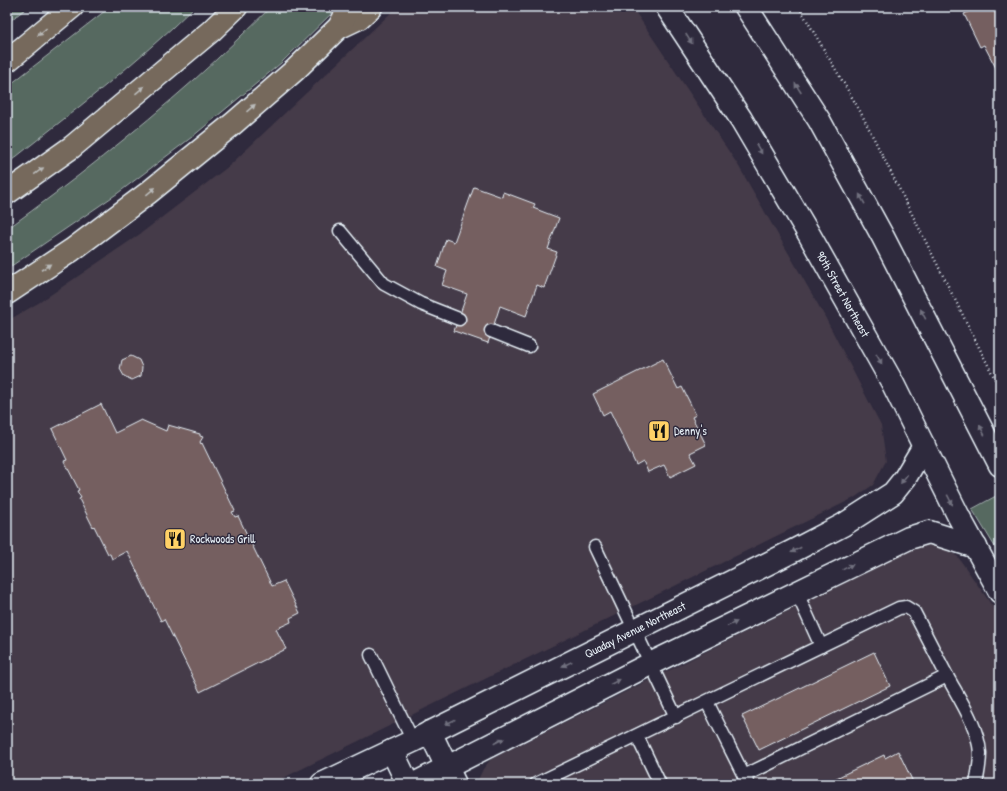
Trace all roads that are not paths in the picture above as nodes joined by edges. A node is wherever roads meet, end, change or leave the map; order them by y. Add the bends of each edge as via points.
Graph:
1 (72, 7) edge
2 (236, 7) edge
3 (350, 7) edge
4 (371, 7) edge
5 (667, 7) edge
6 (746, 7) edge
7 (339, 27) junction
8 (7, 61) edge
9 (7, 193) edge
10 (340, 231) dead end
11 (7, 293) edge
12 (459, 318) dead end
13 (491, 332) dead end
14 (529, 346) dead end
15 (924, 446) junction
16 (1000, 465) edge
17 (595, 547) dead end
18 (976, 547) junction
19 (1000, 592) edge
20 (796, 593) junction
21 (634, 631) junction
22 (821, 646) junction
23 (371, 655) dead end
24 (650, 664) junction
25 (947, 676) junction
26 (708, 702) junction
27 (676, 717) junction
28 (637, 736) junction
29 (422, 737) junction
30 (392, 751) junction
31 (451, 776) edge
32 (746, 780) edge
33 (322, 784) edge
34 (408, 784) edge
35 (414, 784) edge
36 (536, 784) edge
37 (660, 784) edge
38 (976, 784) edge

1 -> 8 highway
9 -> 2 highway via 72,146 211,31
3 - 7 highway
4 - 7 highway via 359,18
5 -> 15 street, 90th Street Northeast via 741,119 806,229 892,382
16 -> 6 street via 883,237 819,120
11 -> 7 highway via 72,250 148,193 295,70
10 - 12 lane via 384,284 421,304
13 - 14 lane
15 -> 18 street, 90th Street Northeast
15 -> 21 street, Quaday Avenue Northeast via 893,493 796,550
17 - 21 lane
18 - 19 street, 90th Street Northeast
20 -> 18 street via 908,538 929,532
20 - 22 lane
24 -> 20 street
21 - 24 lane
21 -> 29 street, Quaday Avenue Northeast
22 - 25 lane via 898,608 906,607 914,612
22 - 26 lane
23 - 29 lane
24 - 27 lane
31 -> 24 street
25 - 32 lane
25 - 38 lane via 975,729 980,752
26 - 27 lane
26 - 32 lane
27 - 28 lane
28 - 36 lane
28 - 37 lane
29 - 30 street, Quaday Avenue Northeast
29 - 31 street
30 - 33 street, Quaday Avenue Northeast
30 - 34 street
31 - 35 street

